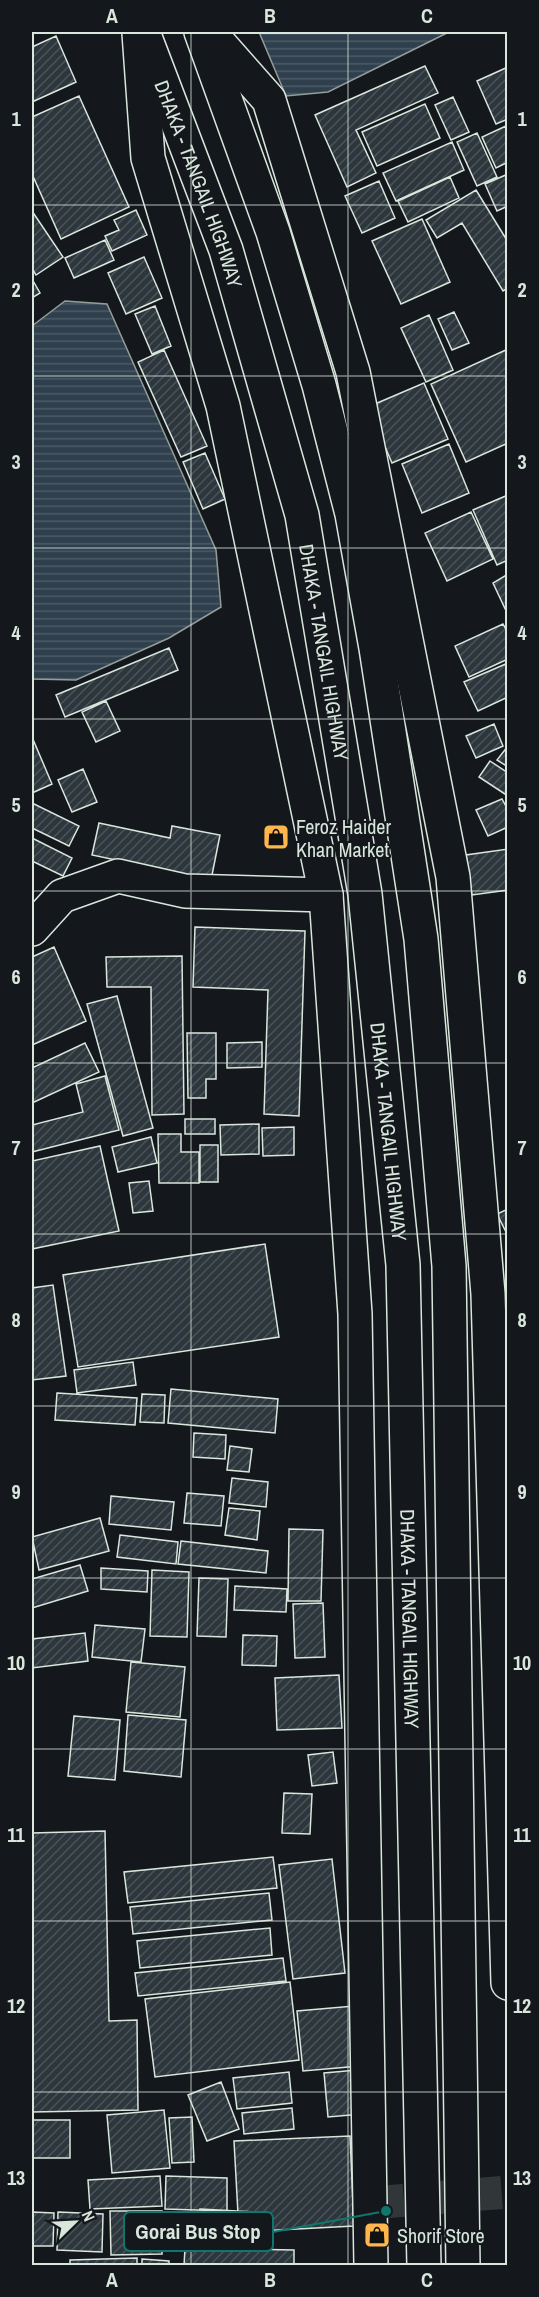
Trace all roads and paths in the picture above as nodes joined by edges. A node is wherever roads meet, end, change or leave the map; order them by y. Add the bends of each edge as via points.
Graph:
1 (141, 32) edge
2 (201, 32) edge
3 (209, 32) edge
4 (326, 895) junction
5 (32, 929) edge
6 (507, 1983) edge
7 (370, 2265) edge
8 (424, 2265) edge
9 (463, 2265) edge

1 - 4 main road via 148,159 223,406
1 - 8 main road, DHAKA - TANGAIL HIGHWAY via 226,250 302,515 365,894 403,1265
2 - 9 main road via 273,232 320,385 352,514 421,939 449,1266
3 - 6 main road via 269,100 353,372 453,877 488,1294
4 - 5 main road via 185,891 118,876 62,896
4 - 7 main road via 355,1314

